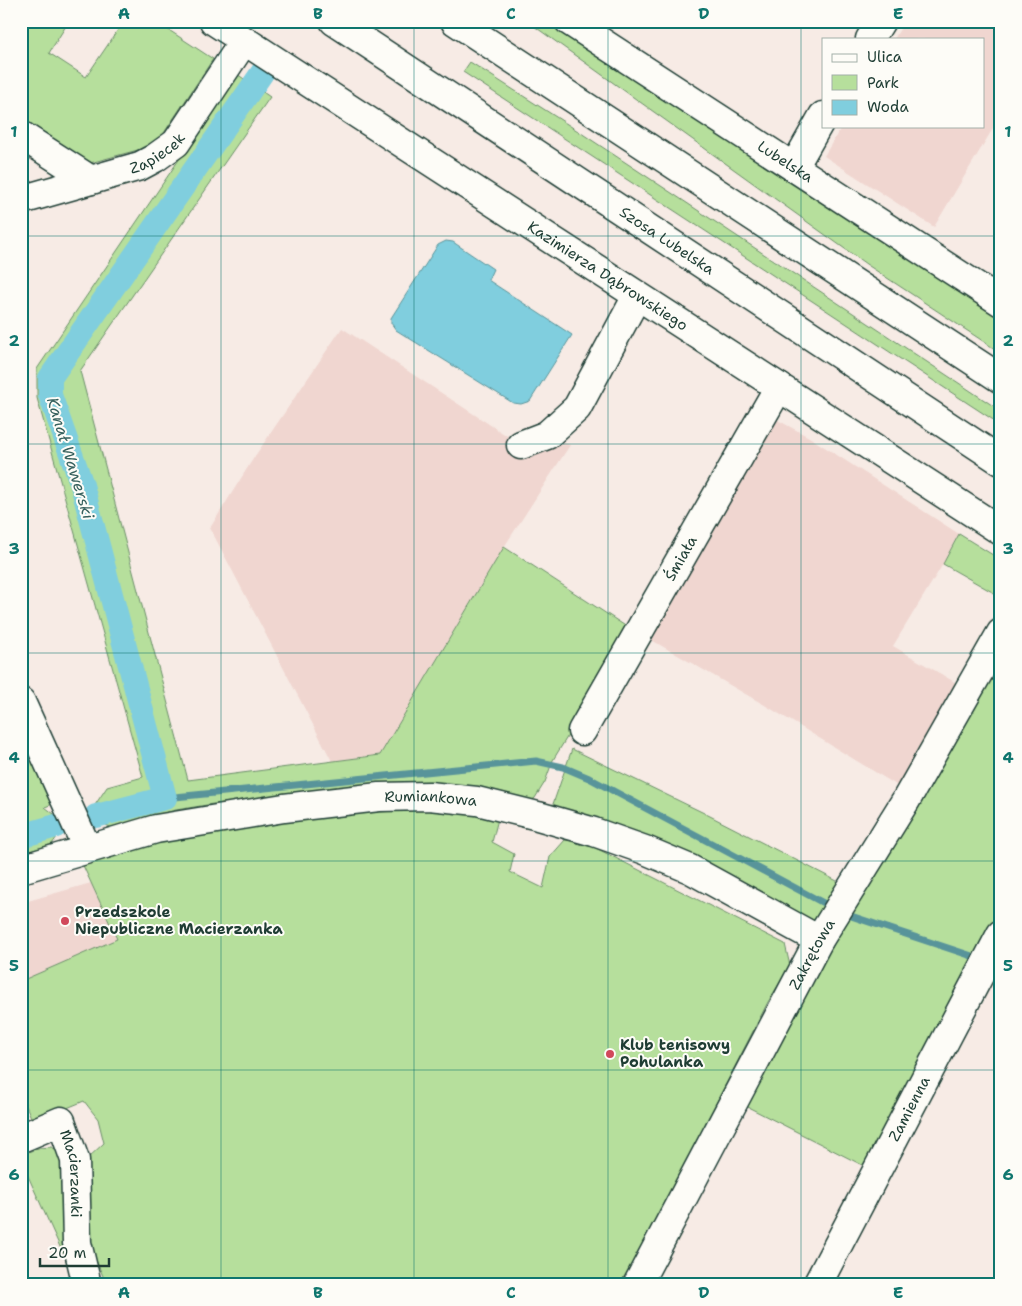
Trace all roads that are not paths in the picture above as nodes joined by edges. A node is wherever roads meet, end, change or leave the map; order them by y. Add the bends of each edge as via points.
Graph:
1 (214, 21) edge
2 (334, 21) edge
3 (454, 21) edge
4 (569, 21) edge
5 (881, 21) edge
6 (871, 38) edge
7 (244, 41) junction
8 (822, 118) edge
9 (21, 135) edge
10 (794, 167) junction
11 (91, 180) junction
12 (21, 200) edge
13 (637, 296) junction
14 (1001, 302) edge
15 (1001, 379) edge
16 (779, 387) junction
17 (521, 445) dead end
18 (1001, 461) edge
19 (1001, 531) edge
20 (1001, 633) edge
21 (21, 702) edge
22 (582, 731) dead end
23 (87, 848) junction
24 (21, 869) edge
25 (826, 929) junction
26 (999, 937) edge
27 (21, 1138) edge
28 (86, 1285) edge
29 (637, 1285) edge
30 (817, 1285) edge

1 - 7 main road, Kazimierza Dąbrowskiego
2 - 18 main road, Szosa Lubelska
3 - 15 main road
4 - 10 main road, Lubelska
5 - 6 main road
7 - 11 main road, Zapiecek via 176,143 140,166
7 - 13 main road, Kazimierza Dąbrowskiego
8 - 10 main road
9 - 11 main road
10 - 14 main road, Lubelska
11 - 12 main road, Zapiecek
13 - 16 main road, Kazimierza Dąbrowskiego
13 - 17 main road via 577,408 547,436
16 - 19 main road, Kazimierza Dąbrowskiego
16 - 22 main road, Śmiała
20 - 25 main road, Zakrętowa via 906,800
21 - 23 main road
23 - 24 main road, Rumiankowa
23 - 25 main road, Rumiankowa via 156,828 284,808 380,797 478,800 594,832 654,854
25 - 29 main road, Zakrętowa
26 - 30 main road, Zamienna
27 - 28 main road, Macierzanki via 61,1121 75,1160 77,1243

